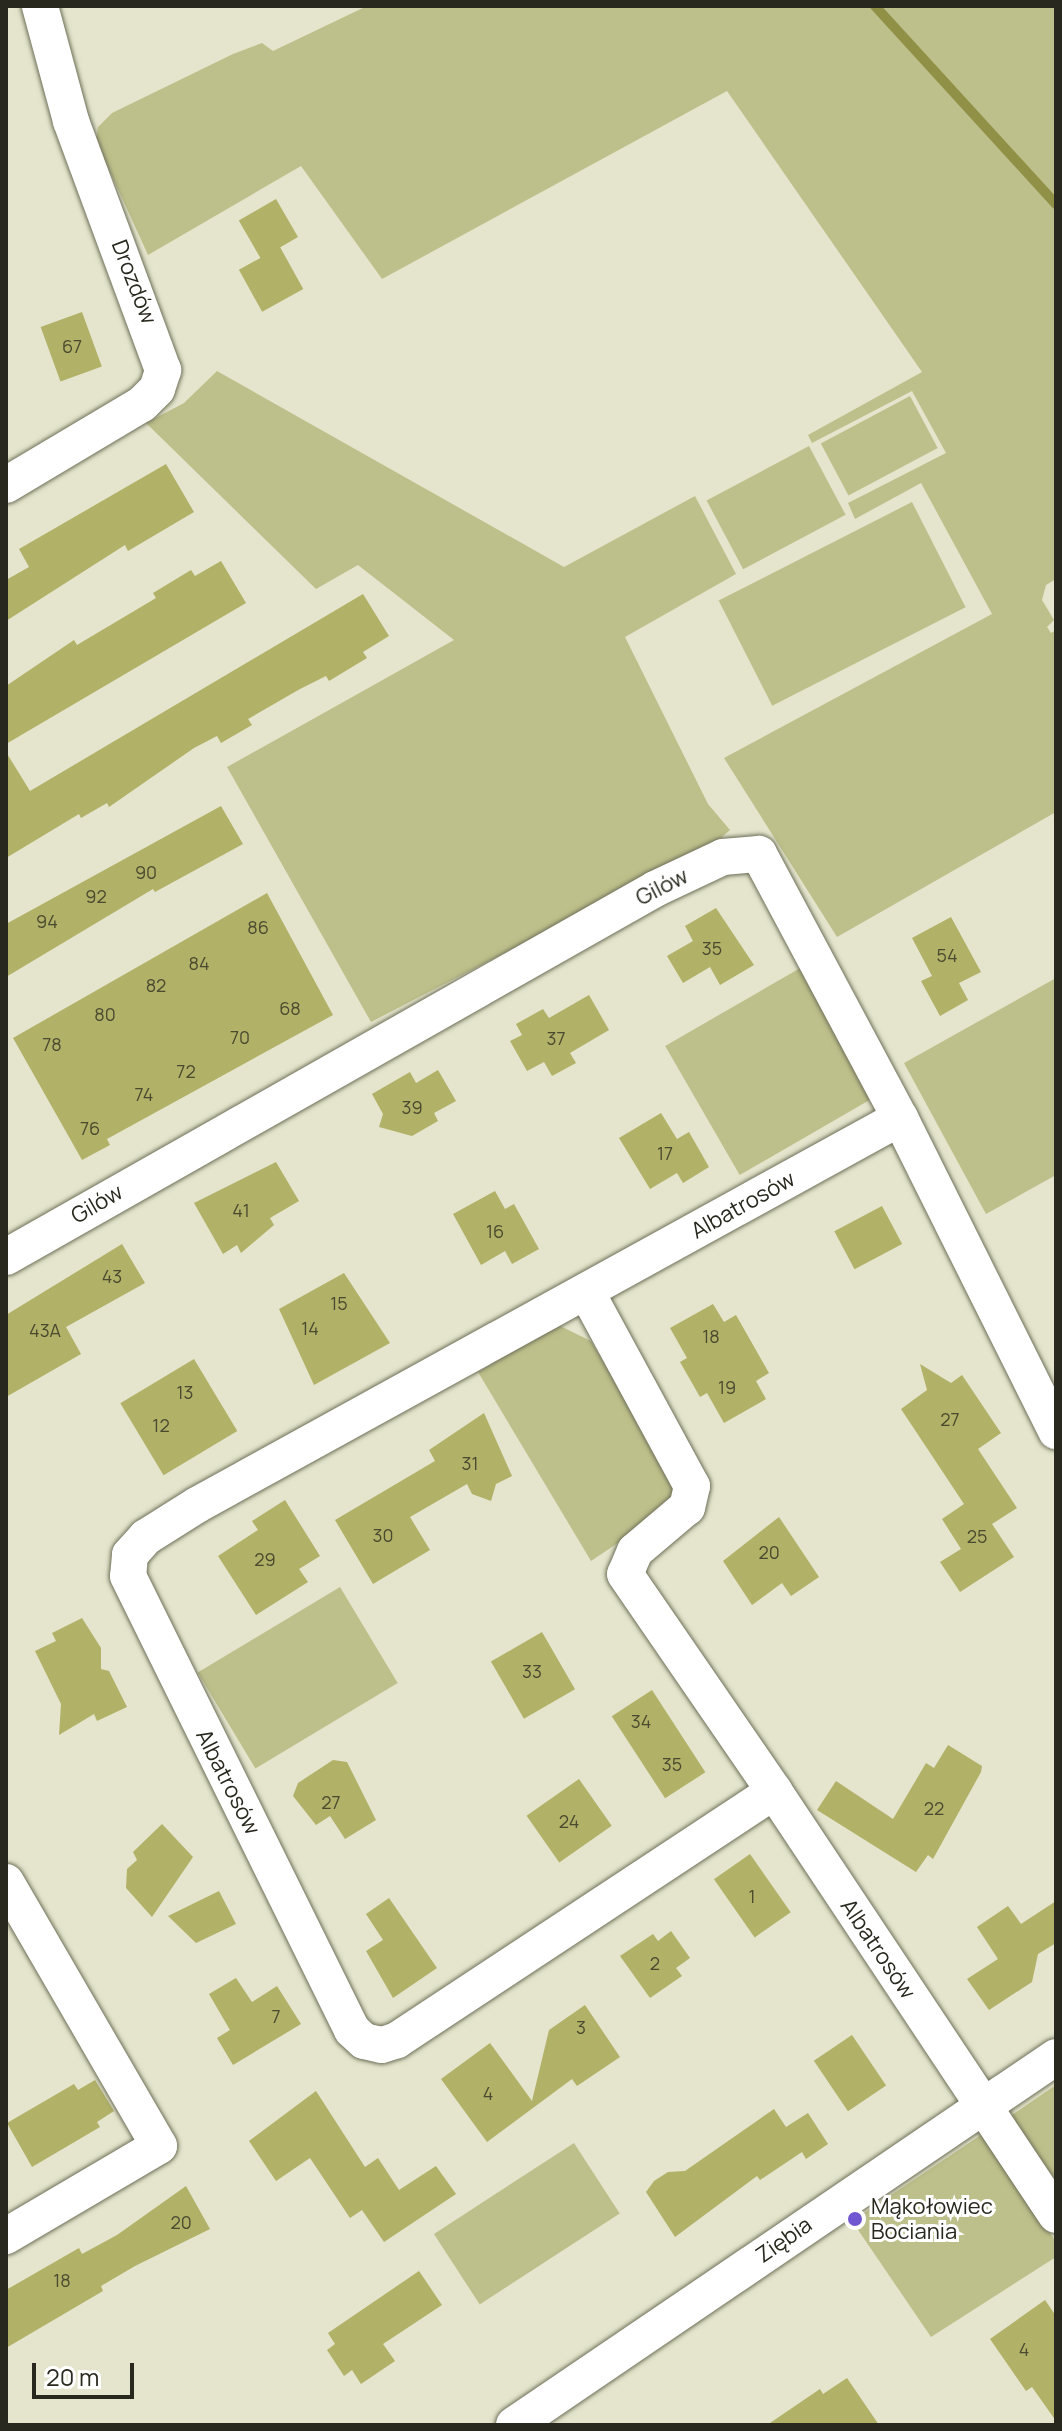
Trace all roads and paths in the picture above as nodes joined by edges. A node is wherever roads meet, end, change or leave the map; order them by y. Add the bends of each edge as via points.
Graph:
1 (40, 6) edge
2 (6, 485) edge
3 (900, 1118) junction
4 (6, 1257) edge
5 (586, 1291) junction
6 (1056, 1431) edge
7 (774, 1791) junction
8 (6, 1882) edge
9 (1056, 2057) edge
10 (983, 2107) junction
11 (1056, 2215) edge
12 (6, 2236) edge
13 (514, 2425) edge

1 - 2 street, Drozdów via 71,121 163,370 157,389 142,404
3 - 4 street, Gilów via 759,854 723,857 655,889
3 - 5 street, Albatrosów
3 - 6 street, Gilów
5 - 7 street, Albatrosów via 692,1486 687,1507 635,1551 625,1574
5 - 7 street, Albatrosów via 184,1513 146,1537 130,1555 128,1576 352,2030 364,2041 382,2045 397,2040
7 - 10 street, Albatrosów
8 - 12 street via 159,2146
9 - 10 street, Ziębia
10 - 11 street, Albatrosów
10 - 13 street, Ziębia

